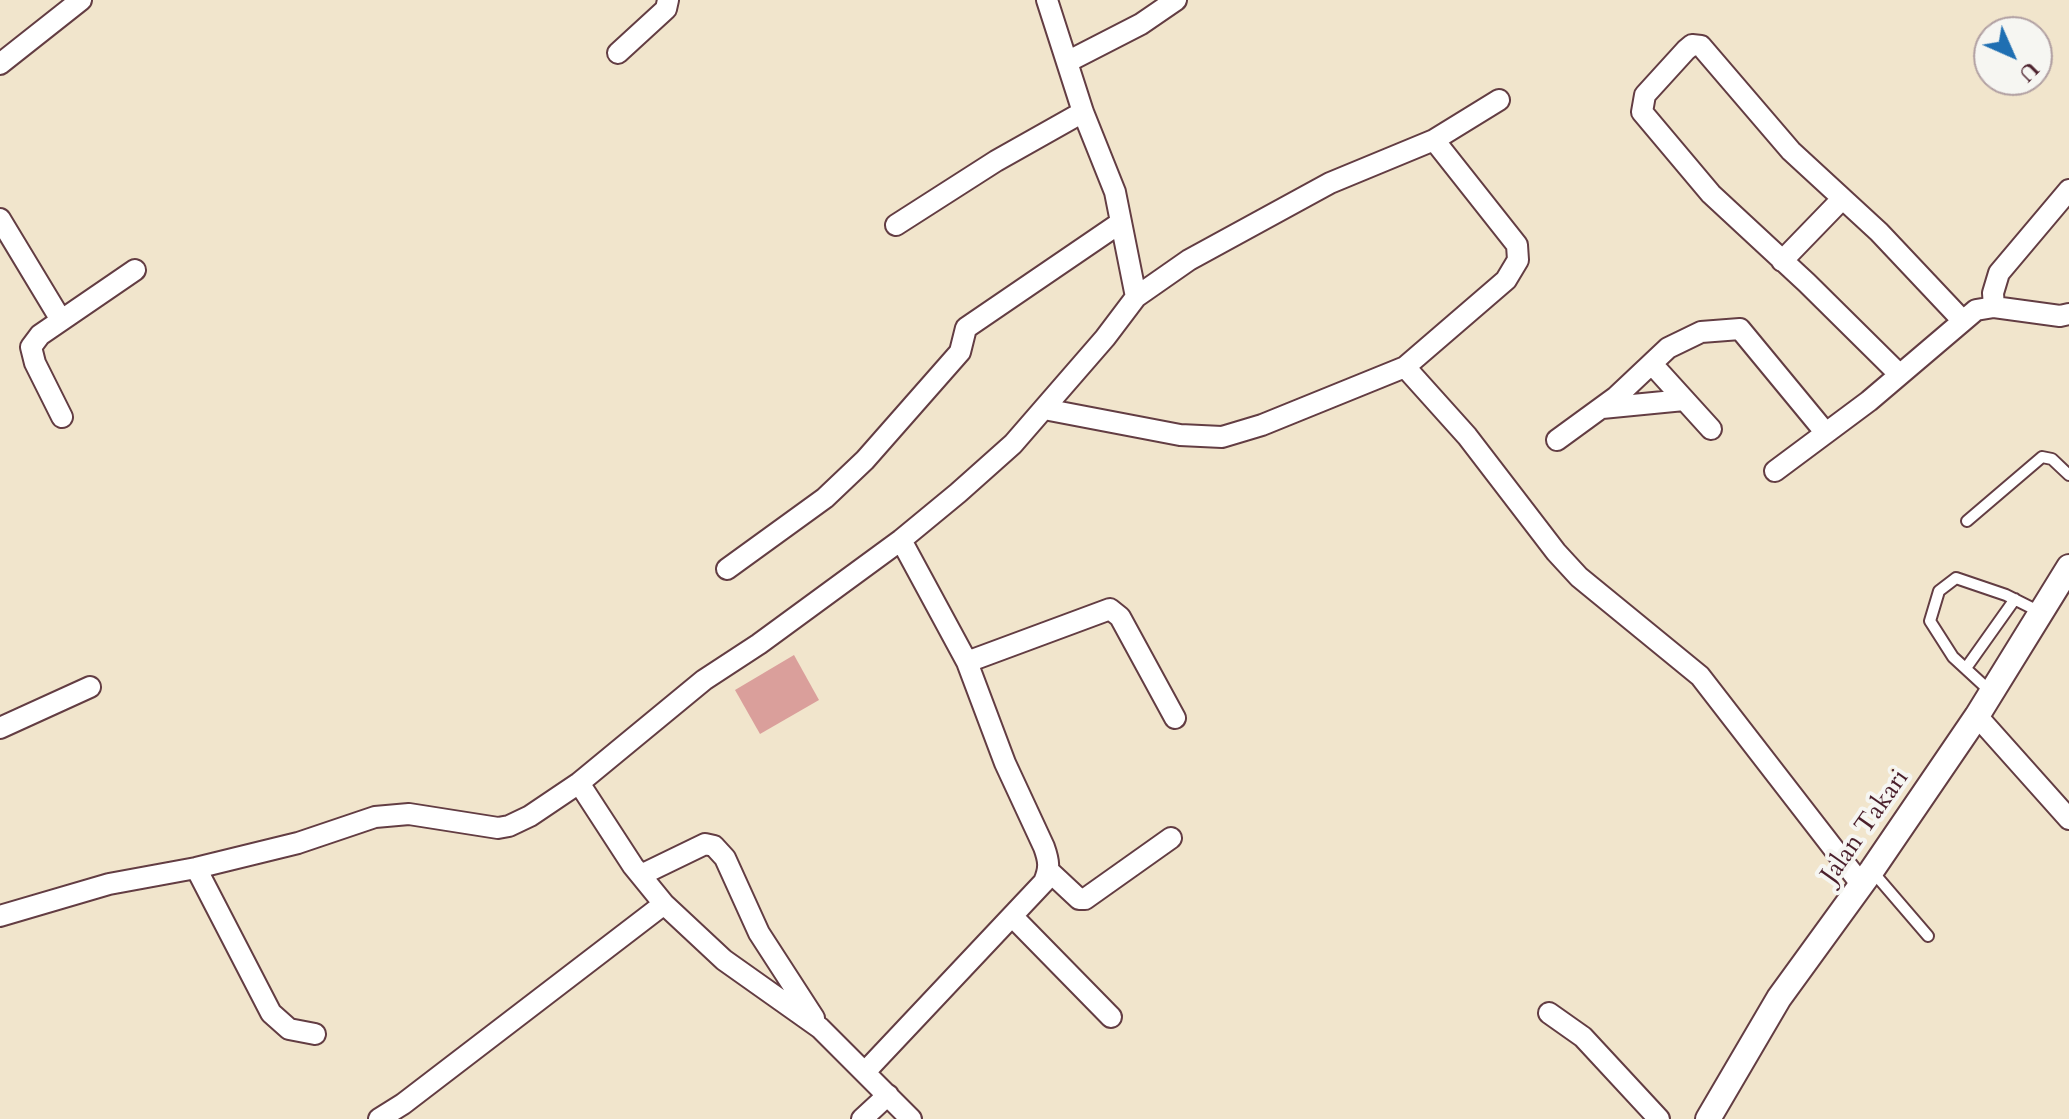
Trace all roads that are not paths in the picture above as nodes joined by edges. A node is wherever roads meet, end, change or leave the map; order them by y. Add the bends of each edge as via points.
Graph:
1 (81, 0) edge
2 (668, 0) edge
3 (1047, 0) edge
4 (1176, 0) edge
5 (618, 53) dead end
6 (1067, 62) junction
7 (0, 64) edge
8 (1499, 100) dead end
9 (1083, 112) junction
10 (1434, 140) junction
11 (2069, 190) edge
12 (1842, 199) junction
13 (0, 219) edge
14 (1120, 223) junction
15 (896, 225) dead end
16 (1782, 261) junction
17 (135, 270) dead end
18 (1136, 297) junction
19 (1994, 307) junction
20 (2069, 314) edge
21 (61, 320) junction
22 (1962, 320) junction
23 (1652, 364) junction
24 (1405, 367) junction
25 (1899, 374) junction
26 (1684, 400) junction
27 (1602, 408) junction
28 (1044, 409) junction
29 (62, 417) dead end
30 (1711, 429) dead end
31 (1825, 432) junction
32 (1557, 440) dead end
33 (1775, 471) dead end
34 (2069, 475) edge
35 (1967, 521) dead end
36 (901, 540) junction
37 (2069, 567) edge
38 (727, 569) dead end
39 (2015, 599) junction
40 (2041, 612) junction
41 (967, 662) junction
42 (1966, 668) junction
43 (90, 687) dead end
44 (1991, 692) junction
45 (1977, 716) junction
46 (1175, 718) dead end
47 (0, 728) edge
48 (579, 783) junction
49 (2069, 819) edge
50 (1171, 838) dead end
51 (196, 868) junction
52 (1049, 871) junction
53 (641, 875) junction
54 (1866, 877) junction
55 (664, 904) junction
56 (0, 916) edge
57 (1012, 916) junction
58 (1928, 936) dead end
59 (1549, 1013) dead end
60 (1111, 1017) dead end
61 (820, 1028) junction
62 (315, 1034) dead end
63 (865, 1072) junction
64 (888, 1095) junction
65 (379, 1119) edge
66 (862, 1119) edge
67 (911, 1119) edge
68 (1659, 1119) edge
69 (1708, 1119) edge

1 - 7 street
2 - 5 street via 666,9
3 - 6 street
4 - 6 street
6 - 9 street
8 - 10 street
9 - 14 street via 1115,192
9 - 15 street
10 - 18 street via 1330,183 1189,260
10 - 24 street via 1517,245 1518,260 1506,280
11 - 19 street via 1999,273
12 - 16 street
12 - 16 street via 1791,151 1701,46 1686,50 1645,95 1642,112 1711,194
12 - 22 street
13 - 21 street
14 - 18 street
14 - 38 street via 966,328 960,352 865,460 825,498
16 - 25 street
17 - 21 street
18 - 28 street
19 - 20 street
19 - 22 street
21 - 29 street via 31,347
22 - 25 street
23 - 26 street
23 - 27 street
23 - 31 street via 1689,336 1740,329
24 - 28 street via 1222,437 1180,435
24 - 54 street via 1467,436 1556,552 1700,676
25 - 31 street
26 - 27 street
26 - 30 street
27 - 32 street
28 - 36 street via 1013,444
31 - 33 street
34 - 35 lane via 2042,457
36 - 41 street
36 - 48 street via 704,680
37 - 40 street, Jalan Takari
39 - 40 lane
39 - 42 lane
39 - 42 lane via 1956,578 1939,591 1930,621
40 - 44 street, Jalan Takari
41 - 46 street via 1110,609 1120,617
41 - 52 street via 1044,847
42 - 44 lane
43 - 47 street
44 - 45 street, Jalan Takari
45 - 49 street
45 - 54 street, Jalan Takari
48 - 51 street via 509,826 393,814
48 - 53 street
50 - 52 street via 1085,899
51 - 56 street via 109,884
51 - 62 street via 271,1013 289,1029
52 - 57 street
53 - 55 street
53 - 61 street via 705,844 714,846 725,858 759,933
54 - 58 lane
54 - 69 street, Jalan Takari via 1779,998
55 - 61 street via 724,960
55 - 65 street
57 - 60 street
57 - 63 street
59 - 68 street via 1583,1037
61 - 63 street
63 - 64 street
64 - 66 street
64 - 67 street

